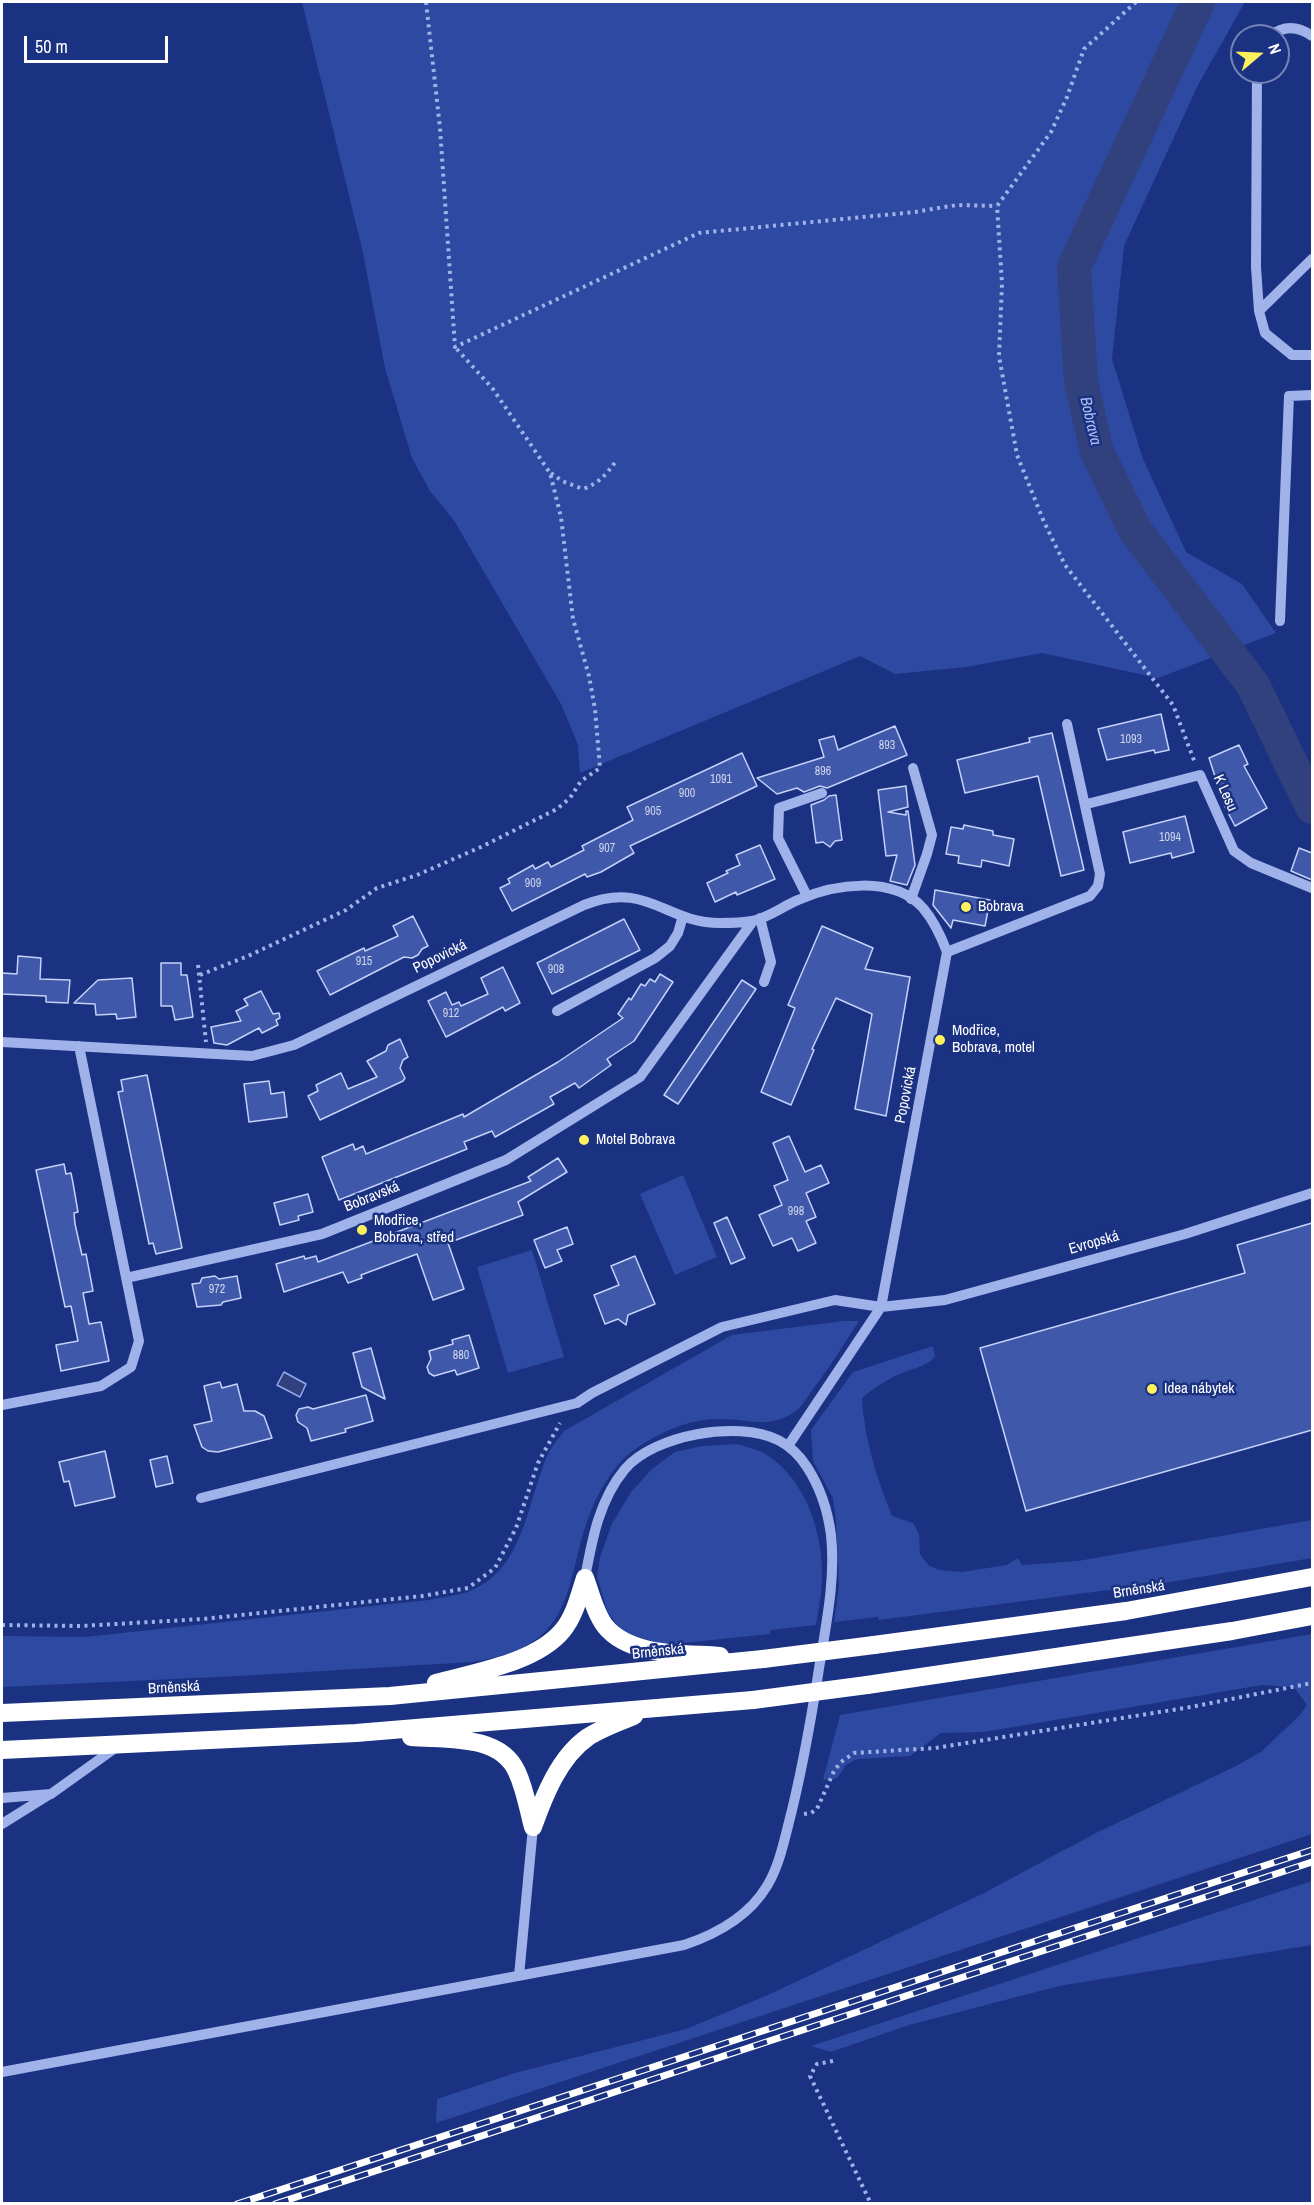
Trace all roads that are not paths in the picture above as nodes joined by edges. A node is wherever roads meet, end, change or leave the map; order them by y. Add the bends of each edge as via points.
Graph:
1 (1290, 27) edge
2 (1312, 36) edge
3 (1257, 84) edge
4 (1312, 259) edge
5 (1259, 311) junction
6 (1312, 355) edge
7 (1312, 395) edge
8 (1280, 621) dead end
9 (1067, 724) dead end
10 (913, 768) dead end
11 (822, 793) dead end
12 (1086, 804) junction
13 (1312, 888) edge
14 (807, 896) junction
15 (911, 899) junction
16 (683, 916) junction
17 (756, 919) junction
18 (948, 952) junction
19 (764, 982) dead end
20 (557, 1011) dead end
21 (2, 1042) edge
22 (79, 1046) junction
23 (1312, 1193) edge
24 (126, 1278) junction
25 (881, 1307) junction
26 (2, 1406) edge
27 (788, 1446) junction
28 (201, 1498) dead end
29 (1312, 1577) edge
30 (585, 1578) junction
31 (1312, 1616) edge
32 (763, 1659) junction
33 (390, 1696) junction
34 (650, 1709) junction
35 (2, 1713) edge
36 (356, 1733) junction
37 (120, 1744) junction
38 (2, 1750) edge
39 (51, 1794) junction
40 (2, 1798) edge
41 (2, 1824) edge
42 (533, 1827) junction
43 (519, 1976) junction
44 (2, 2072) edge

1 - 2 street via 1303,29
3 - 5 street
4 - 5 street
5 - 6 street via 1265,333 1292,355
7 - 8 street via 1289,396
9 - 12 street
10 - 15 street via 932,835
11 - 14 street via 779,808 778,838
12 - 13 street, K Lesu via 1200,775 1234,851 1251,863
12 - 18 street via 1100,874 1098,886 1090,896
14 - 15 street, Popovická via 858,885 897,892
14 - 17 street, Popovická
15 - 18 street, Popovická via 932,920
16 - 17 street, Popovická via 706,922
16 - 20 street via 670,946 655,958
16 - 22 street, Popovická via 632,897 597,900 294,1045 252,1056
17 - 19 street via 771,962
17 - 24 street, Bobravská via 640,1077 506,1160 322,1234
18 - 25 street, Popovická
21 - 22 street, Popovická
22 - 24 street
23 - 25 street, Evropská via 1185,1234 945,1300
24 - 26 street via 138,1341 131,1367 101,1386
25 - 27 street
25 - 28 street via 834,1300 722,1327 577,1403
27 - 30 street via 762,1434 712,1432 646,1452 627,1467 609,1494 594,1531
27 - 43 street via 807,1467 821,1496 832,1552 811,1719 774,1872 747,1910 712,1934 684,1945
29 - 32 highway, Brněnská, bridge via 1126,1611
30 - 32 highway via 604,1624 622,1640 664,1651
30 - 33 highway via 569,1621 539,1649 506,1664
31 - 34 highway, bridge via 867,1685
32 - 33 highway, Brněnská
33 - 35 highway, Brněnská
34 - 36 highway
34 - 42 highway via 579,1744 557,1774
36 - 37 highway
36 - 42 highway via 476,1742 495,1748 518,1775
37 - 38 highway
37 - 39 street
39 - 40 street
39 - 41 street
42 - 43 street
43 - 44 street

